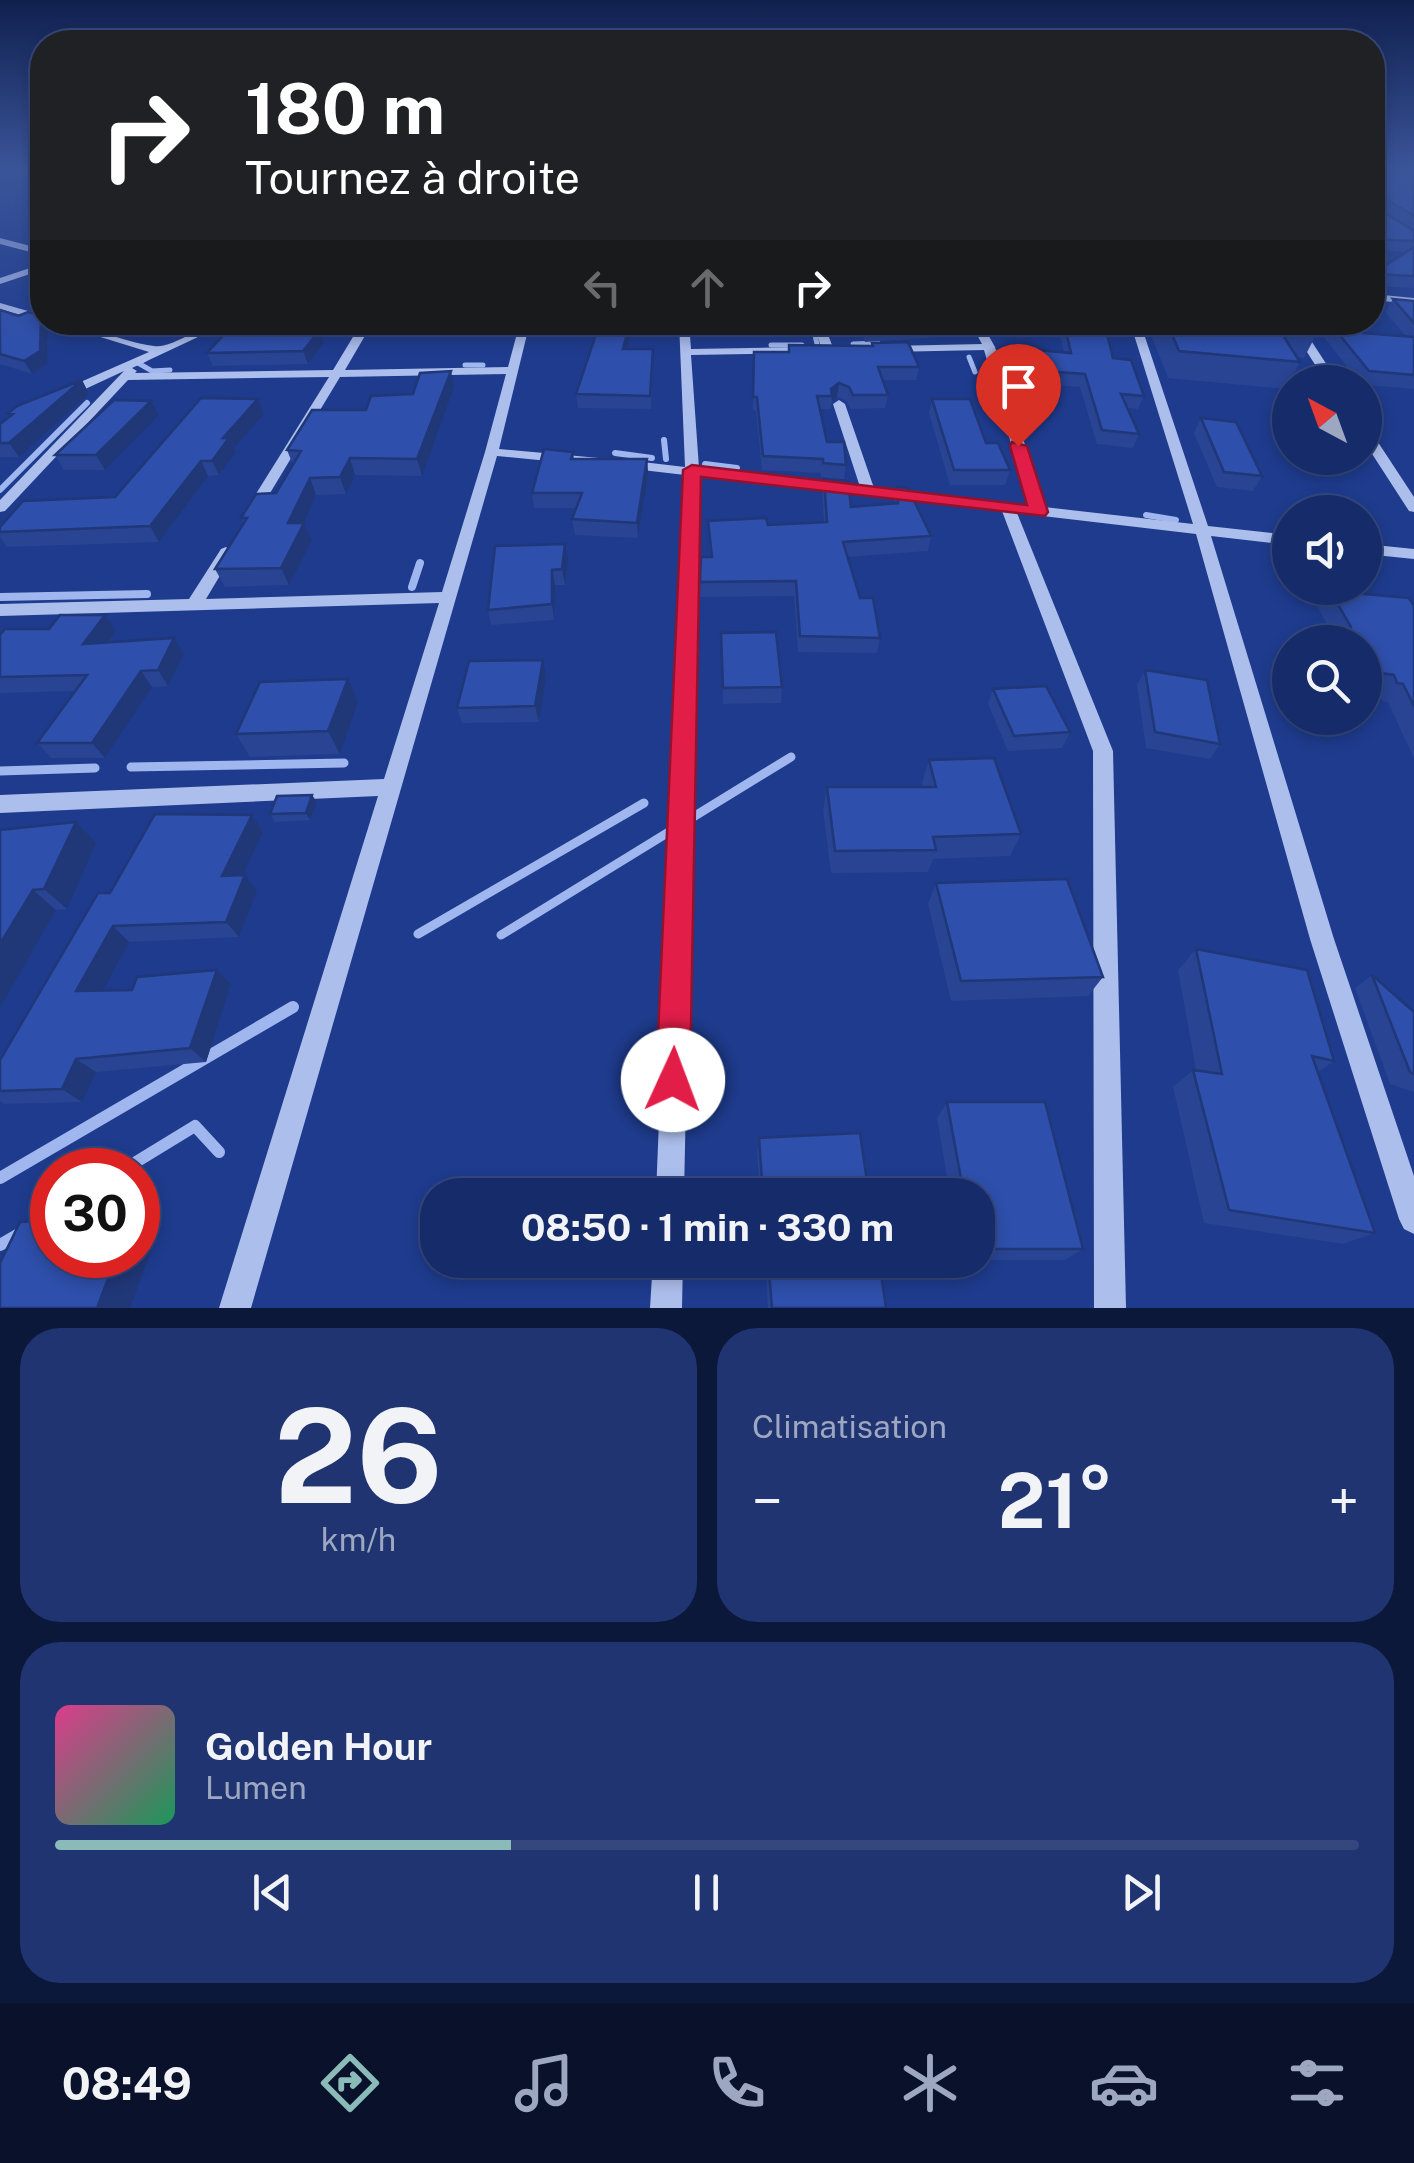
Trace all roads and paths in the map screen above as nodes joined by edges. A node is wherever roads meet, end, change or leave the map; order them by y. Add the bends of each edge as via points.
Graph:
1 (0, 241) edge
2 (30, 249) edge
3 (30, 271) edge
4 (0, 281) edge
5 (1385, 298) edge
6 (1414, 300) edge
7 (0, 306) edge
8 (30, 315) edge
9 (102, 335) edge
10 (195, 335) edge
11 (360, 335) edge
12 (522, 335) edge
13 (686, 335) edge
14 (823, 335) edge
15 (982, 335) edge
16 (1140, 335) edge
17 (1301, 335) edge
18 (989, 347) junction
19 (882, 349) edge
20 (828, 350) junction
21 (846, 350) edge
22 (158, 351) junction
23 (688, 352) junction
24 (144, 358) junction
25 (1321, 365) edge
26 (514, 370) junction
27 (337, 374) junction
28 (125, 377) junction
29 (58, 397) edge
30 (839, 404) dead end
31 (492, 452) junction
32 (1382, 459) edge
33 (692, 470) junction
34 (868, 492) junction
35 (0, 508) edge
36 (1008, 508) junction
37 (1414, 508) edge
38 (1038, 512) junction
39 (246, 521) edge
40 (1202, 529) junction
41 (236, 538) edge
42 (1272, 538) edge
43 (1382, 550) edge
44 (1414, 554) edge
45 (448, 597) junction
46 (195, 603) junction
47 (0, 610) edge
48 (392, 786) junction
49 (0, 804) edge
50 (671, 1178) edge
51 (1414, 1219) edge
52 (667, 1278) edge
53 (235, 1308) edge
54 (666, 1308) edge
55 (1110, 1308) edge

1 - 2 street
3 - 4 street
5 - 6 street
7 - 8 street
9 - 22 street
10 - 22 street
11 - 27 street
12 - 26 street
13 - 23 street
14 - 20 street
15 - 18 street
16 - 40 street
17 - 25 street
18 - 19 street
18 - 38 street
20 - 21 street
20 - 23 street
22 - 24 street
23 - 33 street
24 - 28 street
24 - 29 street
26 - 27 street
26 - 31 street
27 - 28 street
27 - 39 street
28 - 35 street
30 - 34 street
31 - 33 street
31 - 45 street
32 - 37 street
33 - 34 street
33 - 50 street
34 - 36 street
36 - 38 street
36 - 55 street via 1103,750
38 - 40 street
40 - 42 street
40 - 51 street via 1322,939
41 - 46 street
43 - 44 street
45 - 46 street
45 - 48 street
46 - 47 street
48 - 49 street
48 - 53 street
52 - 54 street

